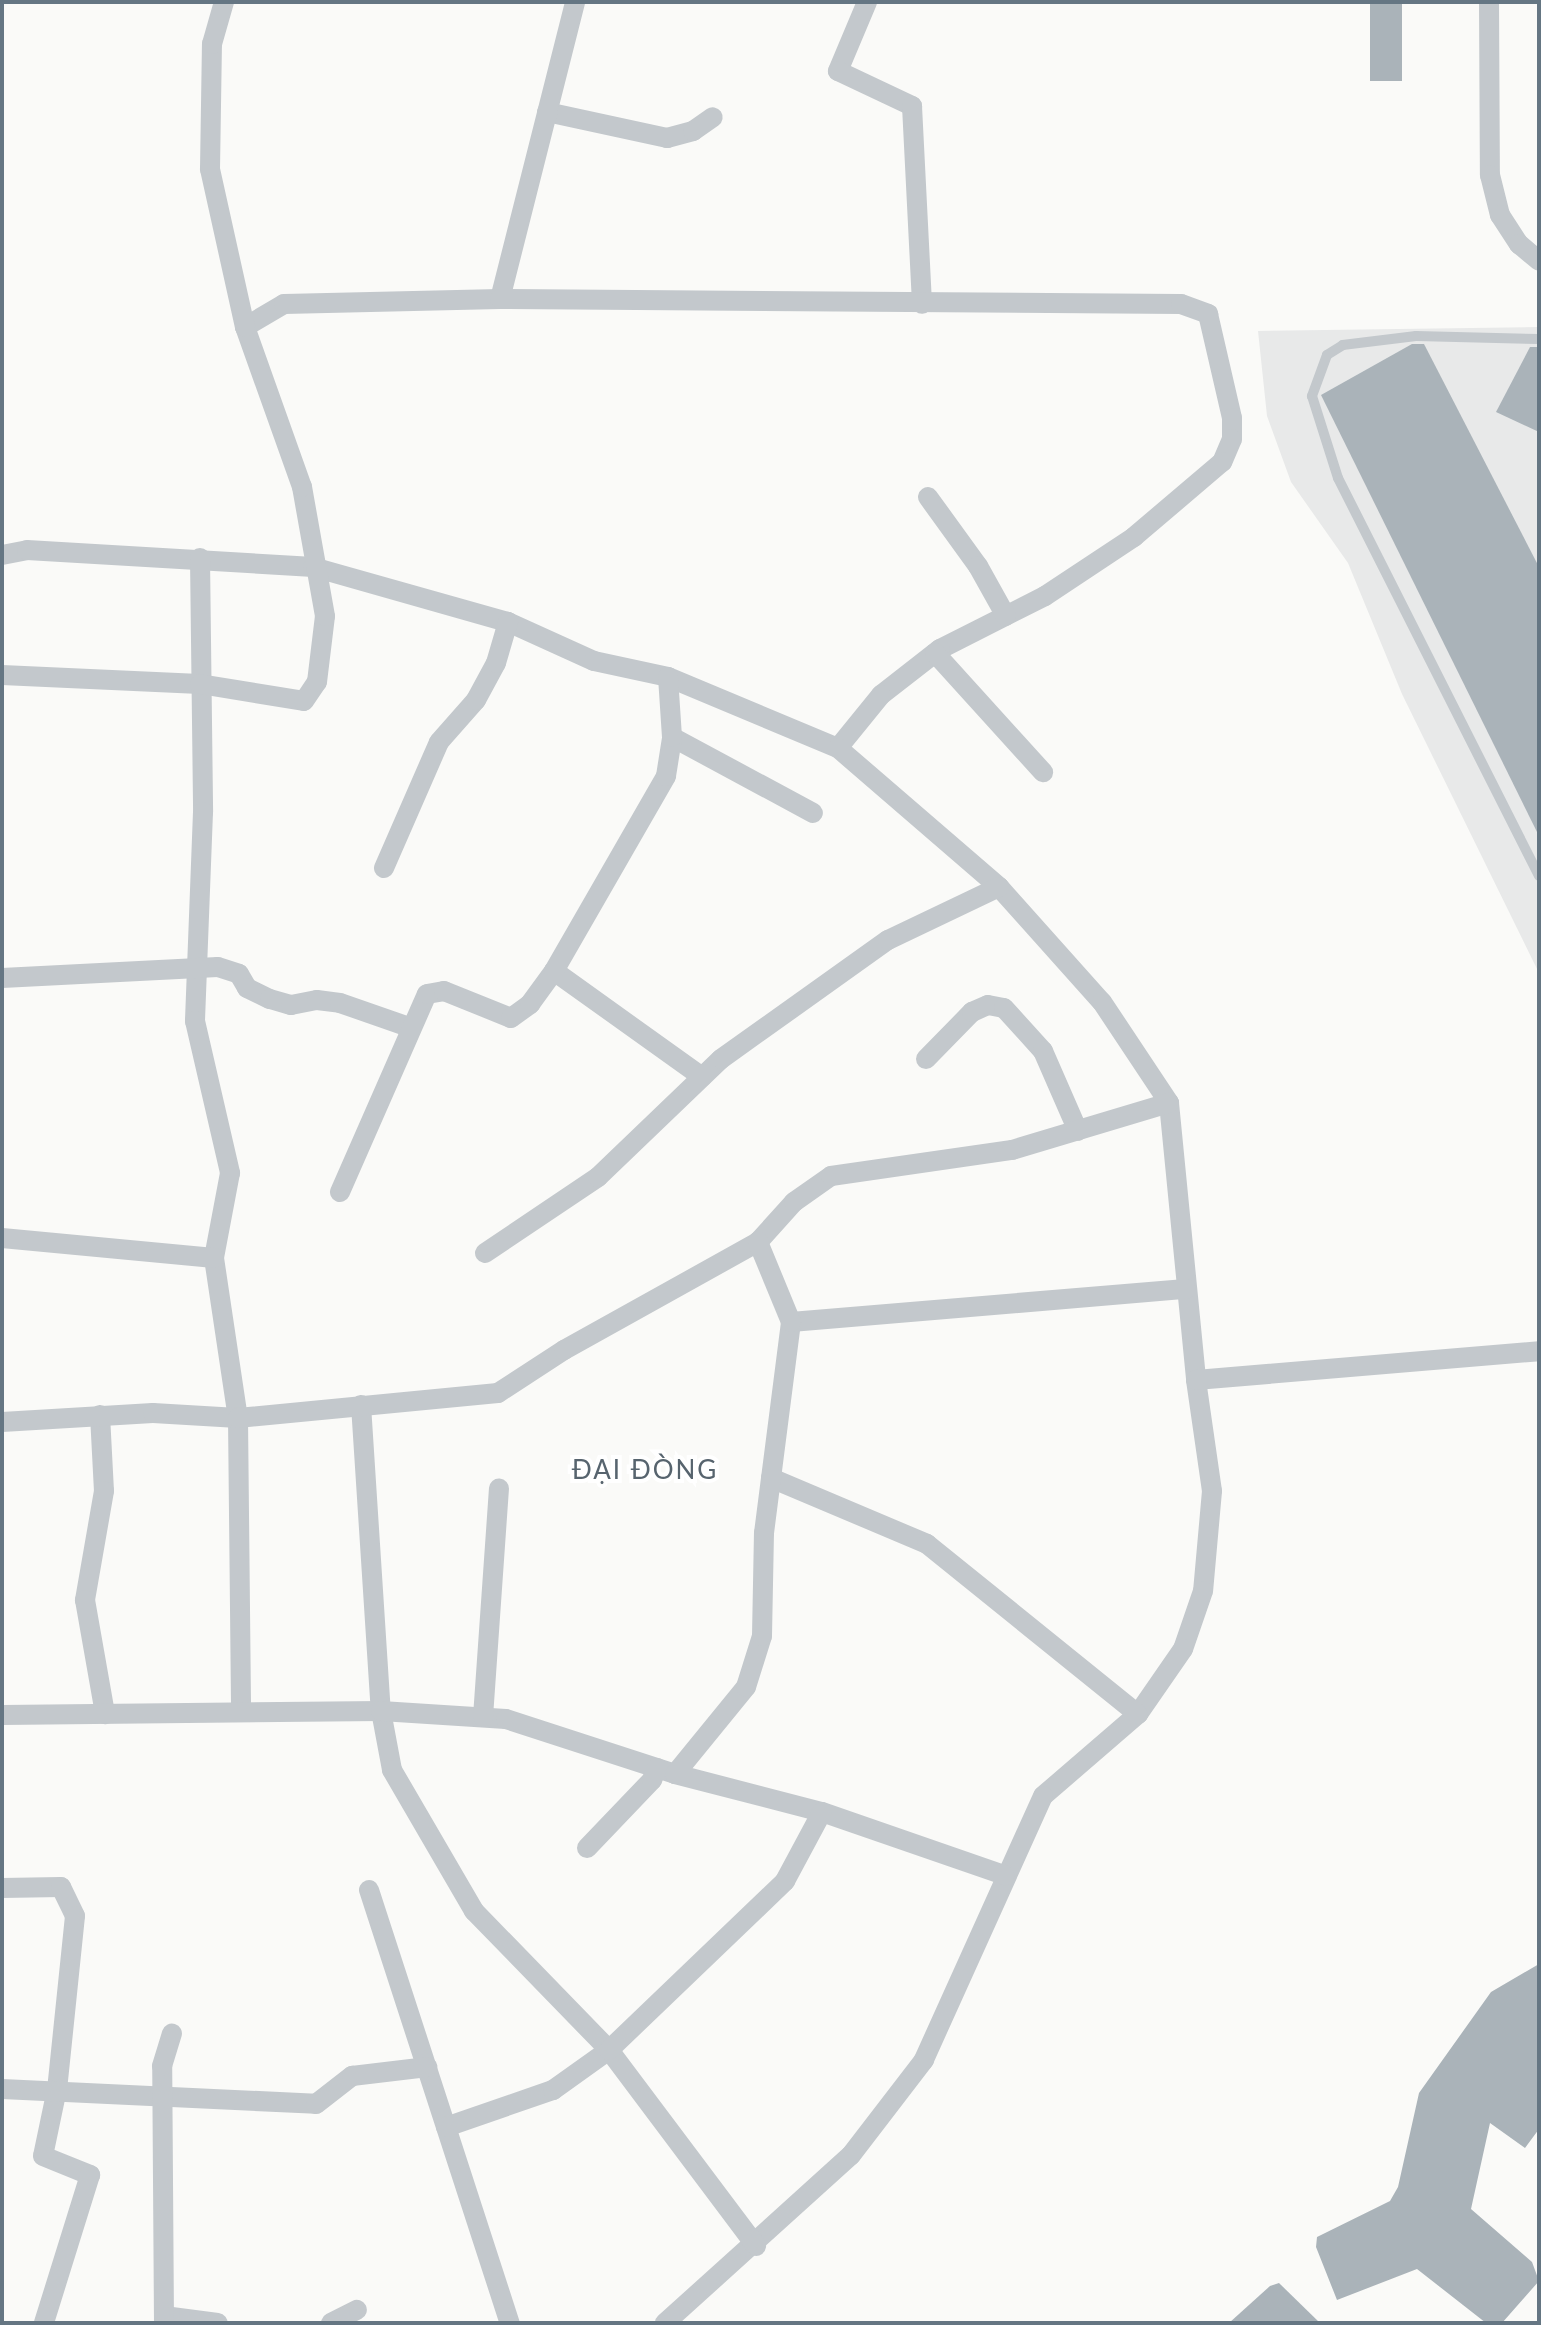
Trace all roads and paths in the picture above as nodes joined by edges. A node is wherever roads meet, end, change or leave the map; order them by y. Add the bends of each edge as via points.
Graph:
1 (224, 2) edge
2 (575, 2) edge
3 (867, 2) edge
4 (1489, 2) edge
5 (547, 112) junction
6 (713, 117) dead end
7 (1539, 261) edge
8 (500, 299) junction
9 (922, 304) junction
10 (245, 327) junction
11 (1539, 339) edge
12 (928, 497) dead end
13 (2, 555) edge
14 (200, 565) junction
15 (313, 567) junction
16 (1006, 616) junction
17 (508, 622) junction
18 (935, 653) junction
19 (2, 675) edge
20 (668, 677) junction
21 (200, 684) junction
22 (672, 737) junction
23 (838, 748) junction
24 (1043, 772) dead end
25 (813, 813) dead end
26 (384, 868) dead end
27 (1539, 876) edge
28 (999, 887) junction
29 (198, 965) junction
30 (554, 971) junction
31 (2, 978) edge
32 (409, 1027) junction
33 (926, 1059) dead end
34 (702, 1077) junction
35 (1169, 1103) junction
36 (1078, 1131) junction
37 (340, 1192) dead end
38 (2, 1238) edge
39 (758, 1242) junction
40 (485, 1253) dead end
41 (214, 1258) junction
42 (1186, 1289) junction
43 (791, 1322) junction
44 (1539, 1351) edge
45 (1196, 1380) junction
46 (361, 1405) junction
47 (100, 1415) junction
48 (238, 1418) junction
49 (2, 1422) edge
50 (771, 1478) junction
51 (499, 1489) dead end
52 (381, 1711) junction
53 (241, 1712) junction
54 (105, 1714) junction
55 (1138, 1714) junction
56 (2, 1715) edge
57 (483, 1717) junction
58 (666, 1771) junction
59 (822, 1812) junction
60 (587, 1848) dead end
61 (1004, 1875) junction
62 (2, 1888) edge
63 (369, 1890) dead end
64 (172, 2034) dead end
65 (609, 2050) junction
66 (427, 2067) junction
67 (2, 2089) edge
68 (57, 2089) junction
69 (162, 2098) junction
70 (446, 2127) junction
71 (756, 2246) junction
72 (357, 2310) dead end
73 (164, 2319) edge
74 (44, 2323) edge
75 (218, 2323) edge
76 (331, 2323) edge
77 (510, 2323) edge
78 (665, 2323) edge

1 - 10 street via 212,44 210,169
2 - 5 street
3 - 9 street via 838,71 912,106
4 - 7 street via 1490,175 1500,215 1519,244
5 - 6 street via 667,138 693,131
5 - 8 street
8 - 9 street
8 - 10 street via 284,304
9 - 16 street via 1181,304 1208,314 1214,331 1232,418 1232,439 1222,462 1134,537
10 - 15 street via 302,487
11 - 27 lane via 1416,336 1343,345 1327,355 1312,396 1338,478
12 - 16 street
13 - 14 street via 27,550
14 - 15 street
14 - 21 street
15 - 17 street
15 - 21 street via 325,616 317,682 304,701 260,698
16 - 18 street
17 - 20 street via 594,661
17 - 26 street via 496,663 476,700 439,742
18 - 23 street via 881,695
18 - 24 street
19 - 21 street
20 - 22 street
20 - 23 street
21 - 29 street
22 - 25 street
22 - 30 street via 666,776
23 - 28 street
28 - 34 street via 888,940
28 - 35 street via 1102,1002
29 - 31 street
29 - 32 street via 234,971 247,988 270,999 291,1005 325,1000
29 - 41 street via 195,1021 230,1173
30 - 32 street via 515,1017 435,990 423,998
30 - 34 street
32 - 37 street
33 - 36 street via 972,1012 988,1005 1004,1008 1043,1051
34 - 40 street via 598,1177
35 - 36 street
35 - 42 street
36 - 39 street via 1012,1150 831,1176 794,1202
38 - 41 street
39 - 43 street
39 - 46 street via 498,1393
41 - 48 street
42 - 43 street
42 - 45 street
43 - 50 street
44 - 45 street
45 - 55 street via 1212,1491 1203,1591 1183,1649
46 - 48 street
46 - 52 street
47 - 48 street
47 - 49 street
47 - 54 street via 104,1491 85,1600
48 - 53 street
50 - 55 street via 927,1544
50 - 58 street via 762,1636 746,1687
51 - 57 street
52 - 53 street
52 - 57 street
52 - 65 street via 392,1770 474,1911
53 - 54 street
54 - 56 street
55 - 61 street via 1043,1796
57 - 58 street via 506,1719
58 - 59 street
58 - 60 street
59 - 61 street
59 - 65 street via 785,1881
61 - 71 street via 924,2060 851,2155
62 - 68 street via 61,1887 75,1916
63 - 66 street
64 - 69 street via 162,2066
65 - 70 street via 553,2090
65 - 71 street
66 - 69 street via 352,2076 316,2104
66 - 70 street
67 - 68 street
68 - 69 street
68 - 74 street via 43,2156 90,2175
69 - 73 street
70 - 77 street
71 - 78 street
72 - 76 street
73 - 75 street

